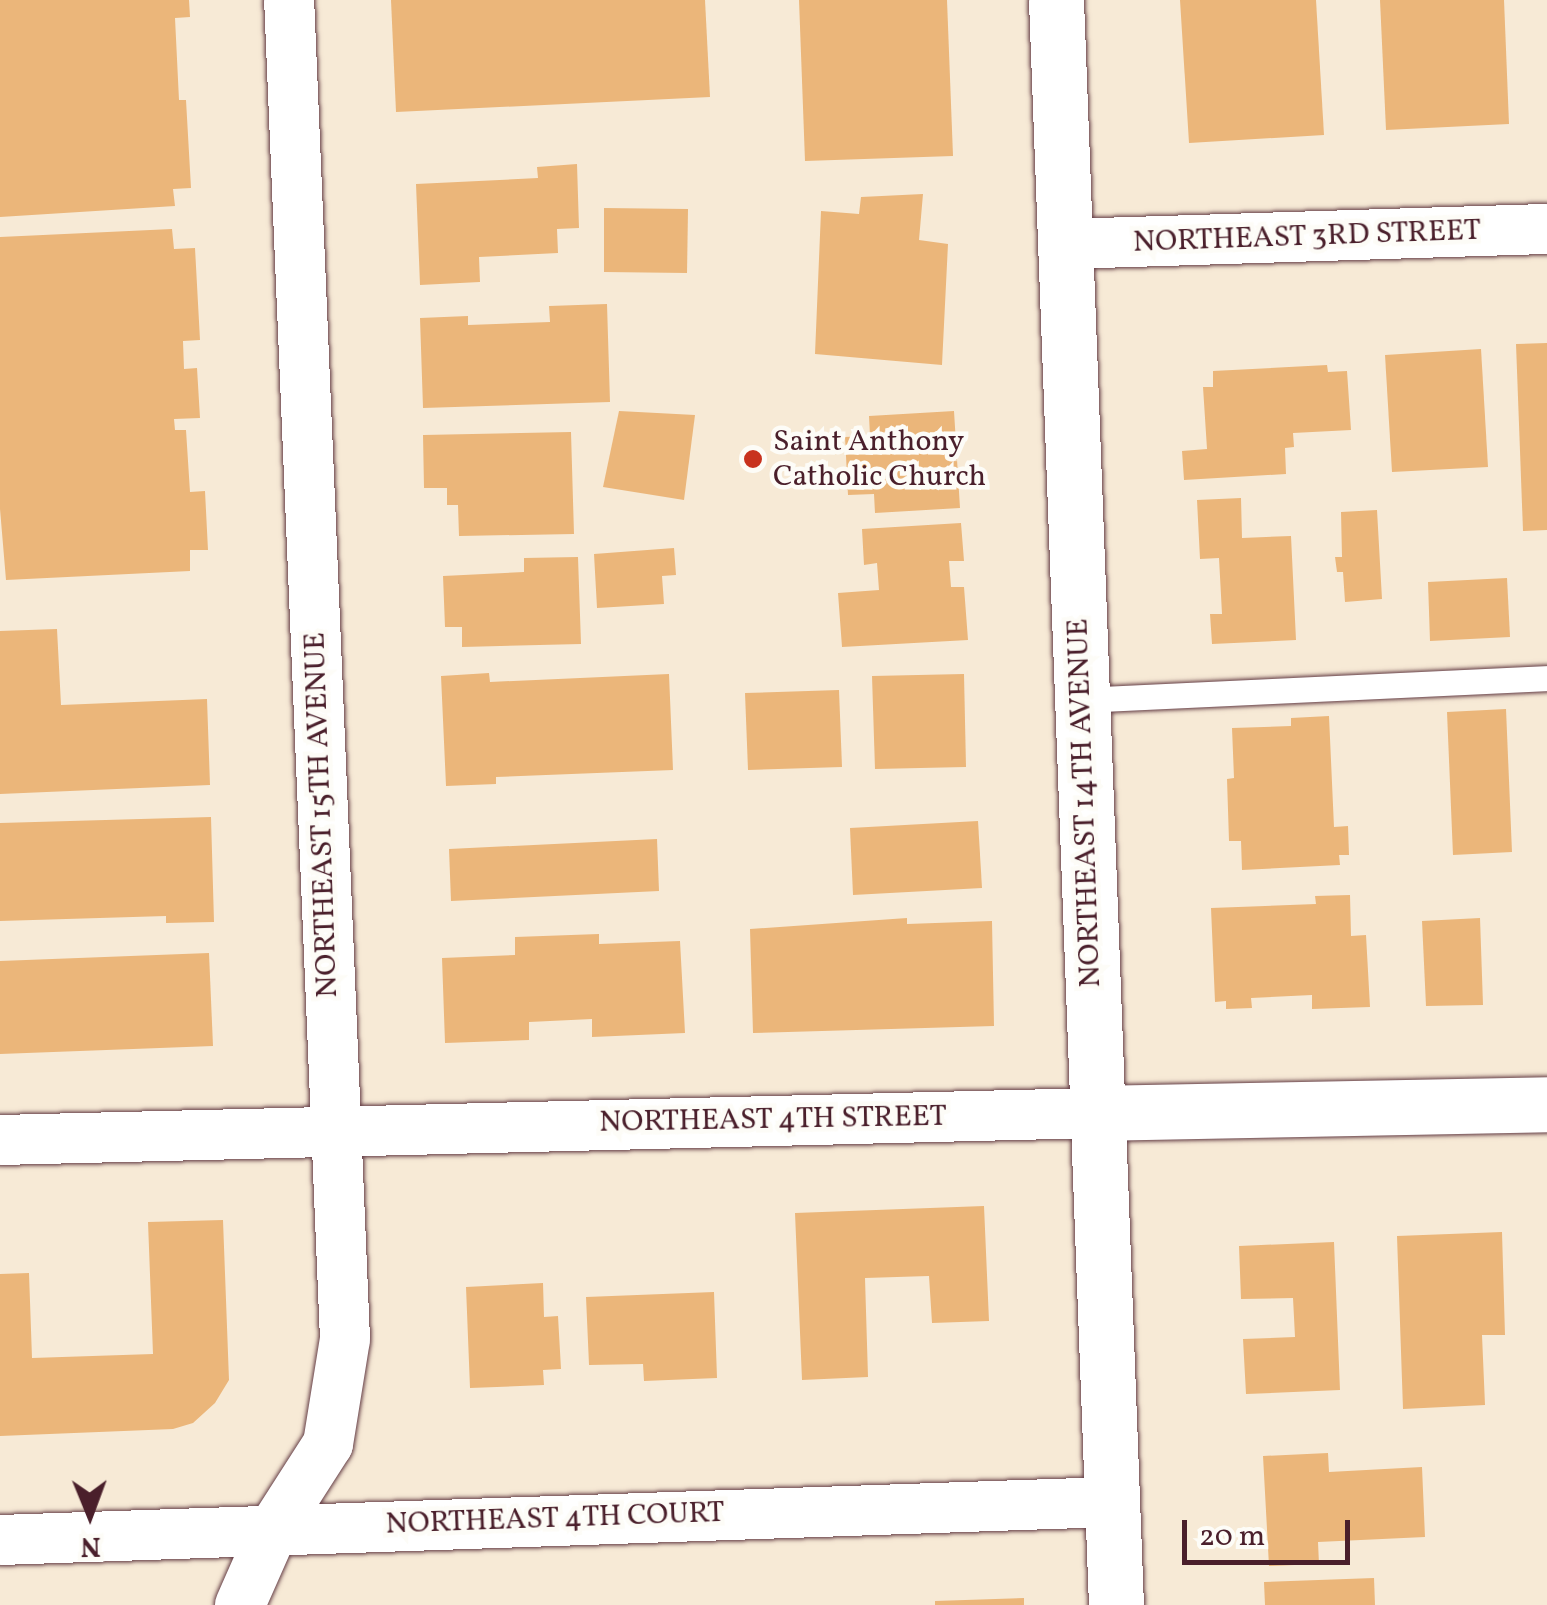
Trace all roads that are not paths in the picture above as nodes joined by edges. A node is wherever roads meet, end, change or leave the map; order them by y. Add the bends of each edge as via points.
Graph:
1 (289, 0) edge
2 (1056, 0) edge
3 (1547, 229) edge
4 (1067, 244) junction
5 (1547, 678) edge
6 (1082, 700) junction
7 (1547, 1104) edge
8 (1095, 1113) junction
9 (334, 1129) junction
10 (0, 1140) edge
11 (1110, 1502) junction
12 (274, 1528) junction
13 (0, 1540) edge
14 (240, 1605) edge
15 (1116, 1605) edge

1 - 9 street, NORTHEAST 15TH AVENUE
2 - 4 street, NORTHEAST 14TH AVENUE
3 - 4 street, NORTHEAST 3RD STREET
4 - 6 street, NORTHEAST 14TH AVENUE
5 - 6 lane
6 - 8 street, NORTHEAST 14TH AVENUE
7 - 8 street, NORTHEAST 4TH STREET
8 - 9 street, NORTHEAST 4TH STREET
8 - 11 street, NORTHEAST 14TH AVENUE
9 - 10 street, NORTHEAST 4TH STREET
9 - 12 street, NORTHEAST 15TH AVENUE via 345,1339 328,1444
11 - 12 street, NORTHEAST 4TH COURT
11 - 15 street, NORTHEAST 14TH AVENUE
12 - 13 street, NORTHEAST 4TH COURT
12 - 14 street, NORTHEAST 15TH AVENUE

